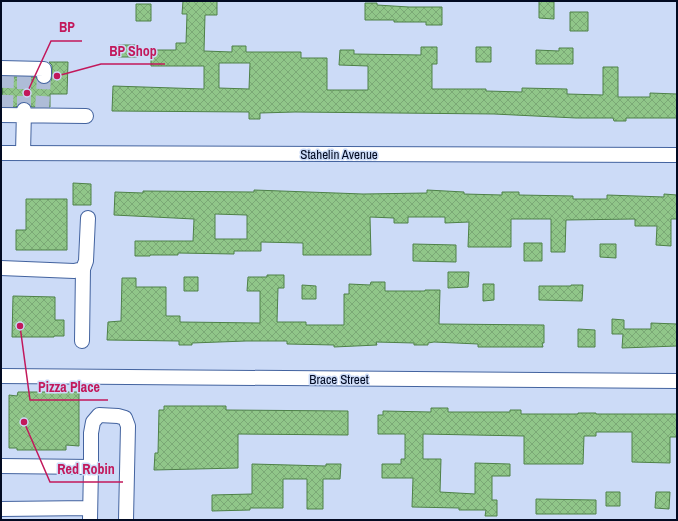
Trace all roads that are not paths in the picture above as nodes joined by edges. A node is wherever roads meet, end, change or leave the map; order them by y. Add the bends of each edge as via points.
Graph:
1 (5, 70) edge
2 (44, 76) dead end
3 (24, 112) junction
4 (4, 113) edge
5 (86, 116) dead end
6 (1, 153) edge
7 (24, 153) junction
8 (677, 156) edge
9 (88, 218) dead end
10 (1, 268) edge
11 (82, 269) junction
12 (82, 341) dead end
13 (1, 376) edge
14 (677, 381) edge
15 (1, 466) edge
16 (91, 467) junction
17 (1, 509) edge
18 (90, 514) edge
19 (126, 520) edge

1 - 2 street via 24,72 44,69
3 - 4 street
3 - 5 street
3 - 7 street
6 - 7 street, Stahelin Avenue
7 - 8 street, Stahelin Avenue
9 - 11 street via 86,261
10 - 11 street via 74,272
11 - 12 street
13 - 14 street, Brace Street
15 - 16 street
16 - 18 street
16 - 19 street via 93,422 99,415 125,418 128,426
17 - 18 street

